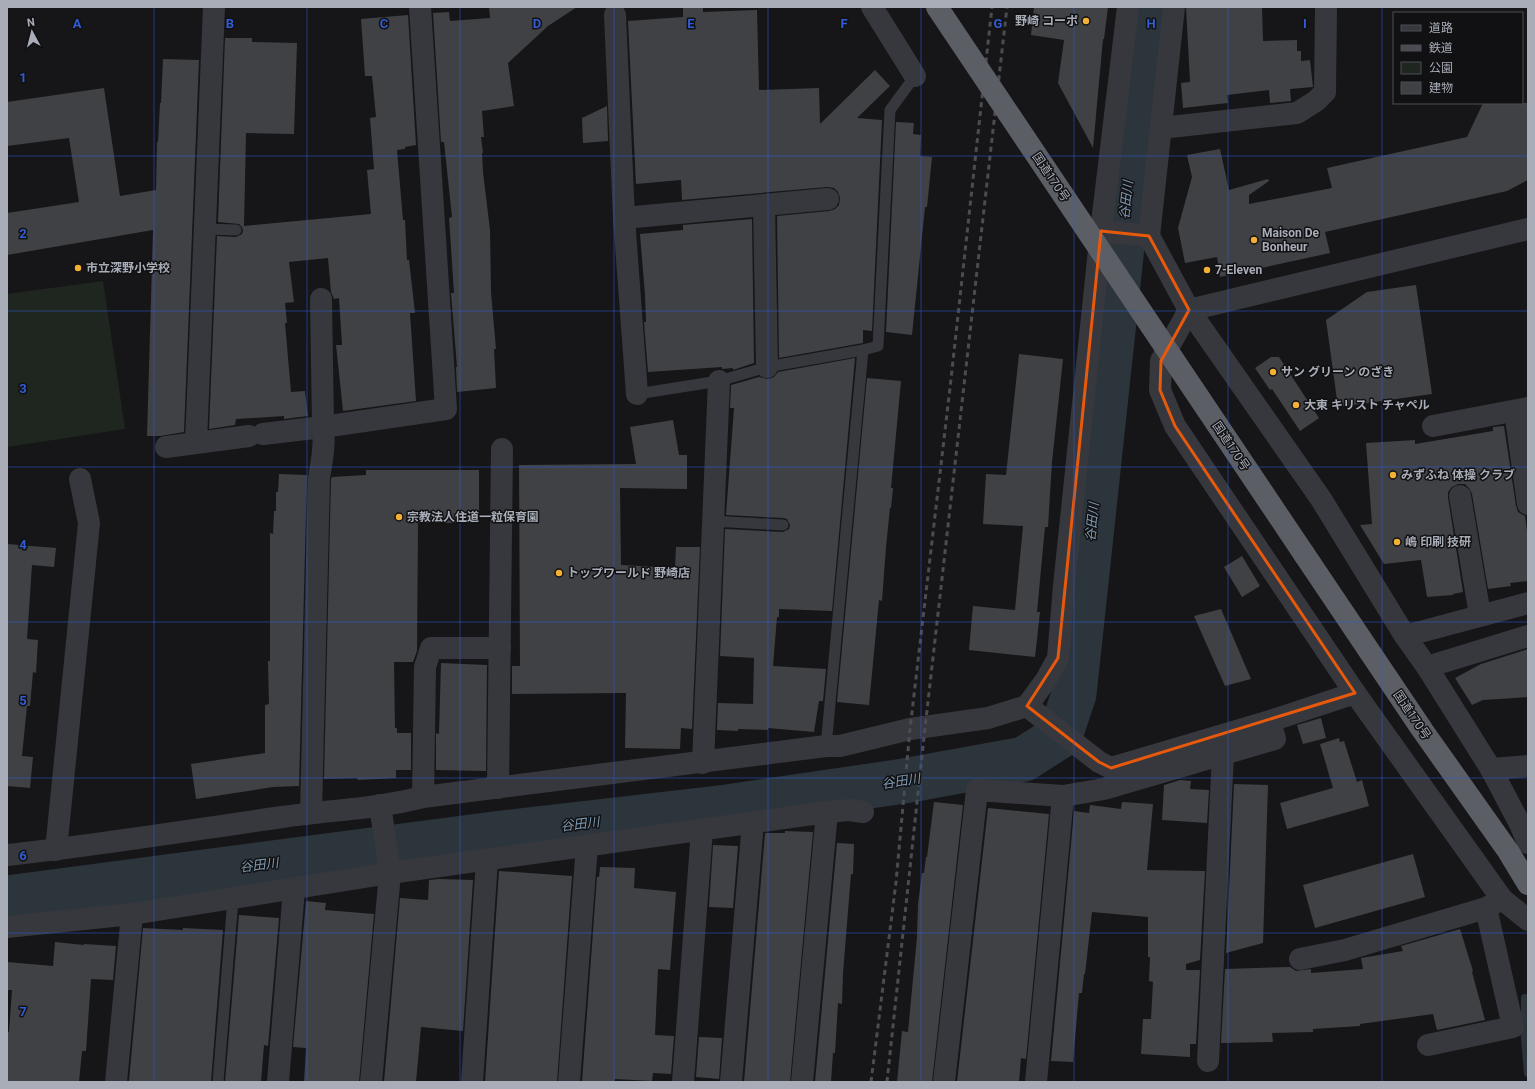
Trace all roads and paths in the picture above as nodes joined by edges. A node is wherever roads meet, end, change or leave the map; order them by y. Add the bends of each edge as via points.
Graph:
1 (214, 7) edge
2 (420, 7) edge
3 (872, 7) edge
4 (937, 7) edge
5 (1128, 7) edge
6 (1174, 7) edge
7 (1326, 7) edge
8 (614, 15) dead end
9 (914, 76) joint
10 (1160, 128) junction
11 (828, 199) dead end
12 (764, 204) junction
13 (624, 218) junction
14 (1528, 229) edge
15 (205, 230) junction
16 (236, 230) dead end
17 (1101, 231) junction
18 (1150, 236) junction
19 (321, 299) dead end
20 (1190, 310) junction
21 (863, 350) junction
22 (767, 368) junction
23 (719, 380) junction
24 (637, 394) joint
25 (1521, 410) edge
26 (1433, 426) dead end
27 (323, 427) junction
28 (196, 442) junction
29 (166, 447) dead end
30 (502, 449) dead end
31 (80, 479) dead end
32 (1460, 496) dead end
33 (1528, 504) edge
34 (713, 522) junction
35 (783, 525) dead end
36 (1528, 603) edge
37 (1480, 615) junction
38 (1405, 636) junction
39 (1528, 636) edge
40 (500, 648) junction
41 (1427, 667) junction
42 (1355, 693) junction
43 (1027, 706) junction
44 (1270, 720) junction
45 (826, 746) junction
46 (1223, 754) junction
47 (703, 763) junction
48 (1528, 766) edge
49 (1491, 769) junction
50 (498, 788) junction
51 (1062, 796) junction
52 (423, 797) junction
53 (380, 805) junction
54 (827, 812) junction
55 (863, 812) dead end
56 (311, 813) junction
57 (753, 822) junction
58 (702, 830) junction
59 (1528, 843) edge
60 (587, 845) junction
61 (56, 850) junction
62 (7, 855) edge
63 (487, 860) junction
64 (390, 874) junction
65 (1528, 884) edge
66 (294, 889) junction
67 (233, 899) junction
68 (1494, 903) junction
69 (132, 914) junction
70 (1528, 920) edge
71 (7, 926) edge
72 (1300, 959) dead end
73 (1428, 1045) dead end
74 (1208, 1061) dead end
75 (116, 1082) edge
76 (218, 1082) edge
77 (278, 1082) edge
78 (371, 1082) edge
79 (472, 1082) edge
80 (569, 1082) edge
81 (683, 1082) edge
82 (731, 1082) edge
83 (802, 1082) edge
84 (944, 1082) edge
85 (1036, 1082) edge

1 - 15 street
2 - 27 street via 446,409
3 - 9 street
4 - 65 highway, 国道170号, bridge via 1423,732 1508,851
5 - 17 street
6 - 10 street
7 - 10 street via 1325,92 1316,102 1297,113
8 - 13 street
9 - 21 lane via 890,110 878,346
10 - 18 street
11 - 12 street
12 - 13 street
12 - 22 street
13 - 24 street
14 - 20 street
15 - 16 lane
15 - 28 street
17 - 18 street
17 - 43 street via 1058,658
18 - 20 street
19 - 27 street
20 - 38 street via 1321,499
20 - 42 street via 1161,361 1160,390 1175,426
21 - 22 lane
21 - 45 lane
22 - 23 lane
23 - 24 lane
23 - 34 street
25 - 26 street
25 - 33 street
27 - 28 street
27 - 56 street via 324,449 319,478
28 - 29 street
30 - 40 street
31 - 61 street via 89,523
32 - 37 street
34 - 35 lane
34 - 47 street
36 - 37 street
37 - 38 street
38 - 41 street
39 - 41 street
40 - 50 street
40 - 52 street via 432,648 425,667
41 - 49 street
42 - 44 street
42 - 68 street
43 - 44 street via 1099,762 1112,768
43 - 45 street via 988,718 910,729 840,746
44 - 46 street via 1275,739
45 - 47 street
46 - 51 street via 1104,789
46 - 74 street
47 - 50 street
48 - 49 street
49 - 59 street
50 - 52 street
51 - 84 street via 977,790
51 - 85 street
52 - 53 street
53 - 56 street
53 - 64 street
54 - 55 street
54 - 57 street
54 - 83 street
56 - 61 street
57 - 58 street
57 - 82 street
58 - 60 street
58 - 81 street
60 - 63 street
60 - 80 street
61 - 62 street
63 - 64 street
63 - 79 street
64 - 66 street
64 - 78 street
66 - 67 street
66 - 77 street
67 - 69 street
67 - 76 lane
68 - 70 street
68 - 72 street via 1345,950
68 - 73 street via 1513,1027
69 - 71 street
69 - 75 street

